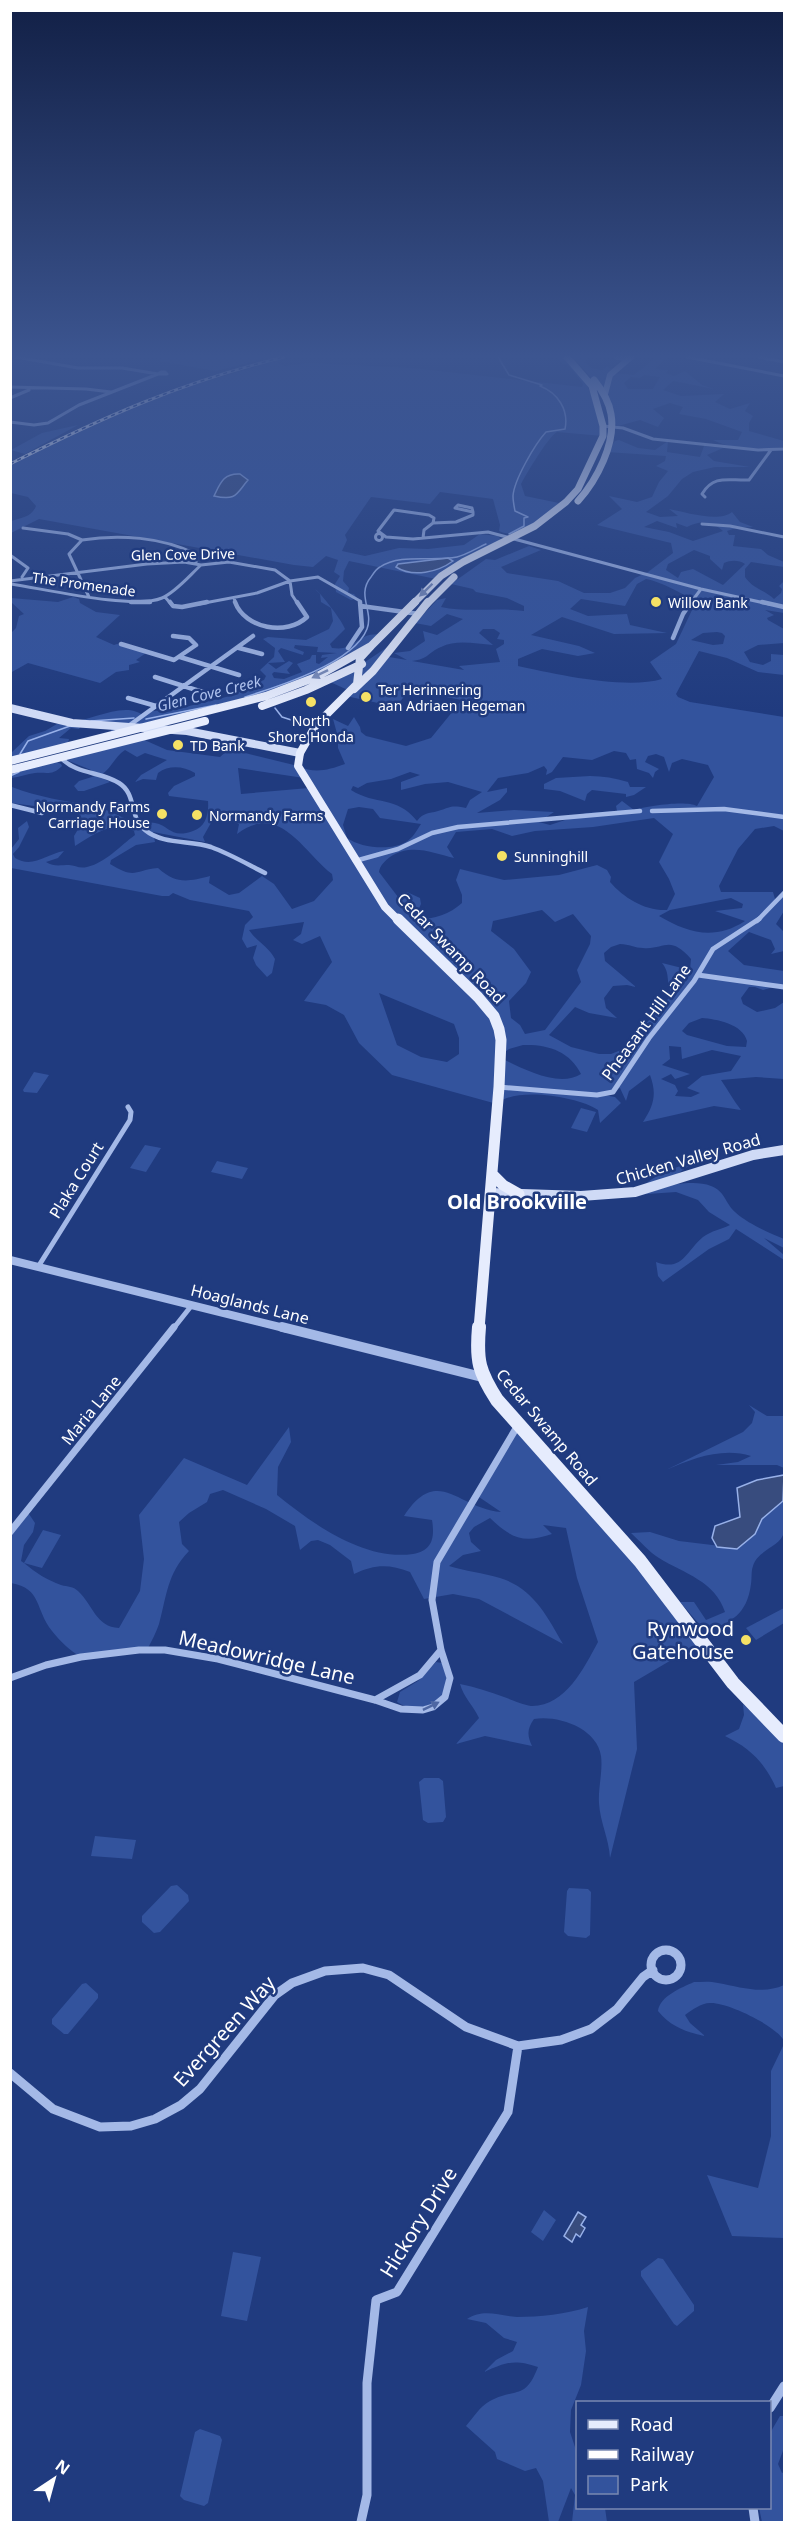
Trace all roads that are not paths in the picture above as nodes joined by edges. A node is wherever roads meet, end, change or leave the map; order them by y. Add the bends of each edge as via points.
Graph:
1 (586, 475) edge
2 (596, 475) edge
3 (753, 475) edge
4 (587, 491) junction
5 (705, 497) dead end
6 (567, 501) junction
7 (474, 512) junction
8 (433, 524) junction
9 (702, 524) dead end
10 (23, 528) dead end
11 (784, 537) edge
12 (423, 538) junction
13 (510, 538) junction
14 (82, 540) junction
15 (519, 541) junction
16 (10, 555) edge
17 (196, 563) junction
18 (201, 565) junction
19 (77, 572) junction
20 (24, 578) junction
21 (10, 581) edge
22 (290, 581) junction
23 (24, 586) junction
24 (701, 589) junction
25 (89, 597) junction
26 (165, 597) junction
27 (234, 598) junction
28 (364, 607) junction
29 (784, 607) edge
30 (405, 612) junction
31 (419, 614) junction
32 (173, 636) dead end
33 (253, 636) dead end
34 (399, 636) junction
35 (673, 638) dead end
36 (121, 644) dead end
37 (371, 646) junction
38 (239, 648) junction
39 (348, 648) dead end
40 (262, 654) dead end
41 (180, 657) junction
42 (213, 667) junction
43 (358, 669) junction
44 (371, 673) junction
45 (239, 675) dead end
46 (339, 676) junction
47 (154, 677) dead end
48 (357, 682) junction
49 (185, 686) junction
50 (351, 692) junction
51 (212, 695) dead end
52 (128, 698) dead end
53 (156, 706) junction
54 (10, 708) edge
55 (107, 726) junction
56 (127, 727) junction
57 (144, 727) junction
58 (172, 730) junction
59 (102, 738) junction
60 (300, 753) junction
61 (61, 758) junction
62 (10, 761) edge
63 (10, 770) edge
64 (10, 805) edge
65 (640, 811) dead end
66 (652, 811) dead end
67 (42, 813) dead end
68 (784, 817) edge
69 (355, 861) junction
70 (265, 873) dead end
71 (784, 893) edge
72 (698, 975) junction
73 (784, 987) edge
74 (499, 1087) junction
75 (128, 1107) dead end
76 (784, 1150) edge
77 (492, 1174) junction
78 (491, 1193) junction
79 (519, 1194) junction
80 (10, 1260) edge
81 (38, 1267) junction
82 (192, 1305) junction
83 (482, 1377) junction
84 (518, 1425) junction
85 (10, 1532) edge
86 (441, 1650) junction
87 (10, 1678) edge
88 (375, 1700) junction
89 (784, 1736) edge
90 (653, 1970) dead end
91 (518, 2046) junction
92 (10, 2073) edge
93 (784, 2386) edge
94 (771, 2406) edge
95 (361, 2523) edge

1 - 6 main road
2 - 4 main road
3 - 5 street via 749,480 716,480 706,485 702,494
4 - 6 main road via 580,491
4 - 15 main road via 558,518
6 - 13 main road
7 - 7 street via 471,506 455,507
7 - 8 street via 460,521
8 - 12 street via 424,530
8 - 12 street via 434,518 429,515 394,510 378,531 392,538
9 - 11 street
10 - 14 street via 68,534
12 - 13 street via 481,531
13 - 15 street
13 -> 30 main road via 441,576
14 - 17 street via 112,536 176,547 196,554
14 - 19 street via 69,554
15 - 24 street
15 - 31 main road via 464,569
16 - 20 street via 28,568
17 - 18 street, Glen Cove Drive
17 - 19 street, Glen Cove Drive
18 - 22 street, Glen Cove Drive via 242,563 275,570
18 - 26 street
19 - 20 street, Glen Cove Drive
19 - 25 street
20 - 21 street, Glen Cove Drive
20 - 23 street
21 - 23 street, The Promenade
22 - 27 street, The Promenade
22 - 27 street via 293,600 307,615 294,626 275,627 249,620 239,612
22 - 28 street via 318,577
23 - 25 street, The Promenade
24 - 29 street
24 - 35 street via 682,614
25 - 26 street, The Promenade via 141,603
26 - 27 street, The Promenade via 178,607
28 - 30 street
28 - 39 street via 362,627
30 - 31 street
30 - 37 main road
31 - 34 main road
32 - 41 street via 196,643
33 - 38 street
34 - 43 main road
34 - 44 main road
36 - 41 street via 172,660
37 - 43 main road via 361,656
37 -> 57 main road via 272,694
38 - 40 street
38 - 42 street
41 - 42 street
42 - 45 street
42 - 49 street
43 - 44 main road
43 - 46 main road
43 - 48 main road
44 - 50 main road
46 - 48 main road via 351,676
46 - 58 main road via 275,702
47 - 49 street
48 - 50 main road
49 - 51 street
49 - 53 street
50 - 60 main road via 316,725
52 - 53 street
53 - 56 street
54 - 55 main road via 72,723
55 - 56 main road
55 - 59 main road via 111,732
56 - 57 main road
57 - 58 main road
57 - 59 main road
58 - 60 main road
58 - 61 main road
59 - 62 main road
60 - 69 main road, Cedar Swamp Road via 301,774
61 - 63 main road
61 - 70 street via 71,769 123,786 138,823 148,832 211,847
64 - 67 street
65 - 69 street via 447,829
66 - 68 street via 724,809
69 - 74 main road, Cedar Swamp Road via 385,907 494,1016 501,1040
71 - 72 street, Pheasant Hill Lane via 755,922 718,944
72 - 73 street
72 - 74 street, Pheasant Hill Lane via 613,1092 597,1095
74 - 77 main road, Cedar Swamp Road
75 - 81 street, Plaka Court via 130,1120
76 - 79 main road, Chicken Valley Road via 753,1155 620,1195
77 - 78 main road, Cedar Swamp Road
77 - 79 main road
78 - 79 main road, Chicken Valley Road
78 - 83 main road, Cedar Swamp Road via 477,1351
80 - 81 street, Hoaglands Lane
81 - 82 street, Hoaglands Lane
82 - 83 street, Hoaglands Lane
82 - 85 street, Maria Lane
83 - 84 main road, Cedar Swamp Road
84 - 86 street, Meadowridge Lane via 437,1562 432,1600
84 - 89 main road, Cedar Swamp Road via 640,1562 733,1683
86 - 88 street via 420,1675
88 -> 86 street, Meadowridge Lane via 413,1711 438,1704 449,1688 450,1678
87 - 88 street, Meadowridge Lane via 81,1657 165,1650 199,1654
90 - 91 street, Evergreen Way via 617,2010 591,2029 561,2040
91 - 92 street, Evergreen Way via 466,2027 389,1975 363,1968 342,1968 311,1975 275,1995 200,2089 155,2119 131,2126 100,2127 53,2109
91 - 95 street, Hickory Drive via 508,2112 397,2292 376,2300 367,2383 367,2495
93 - 94 street

